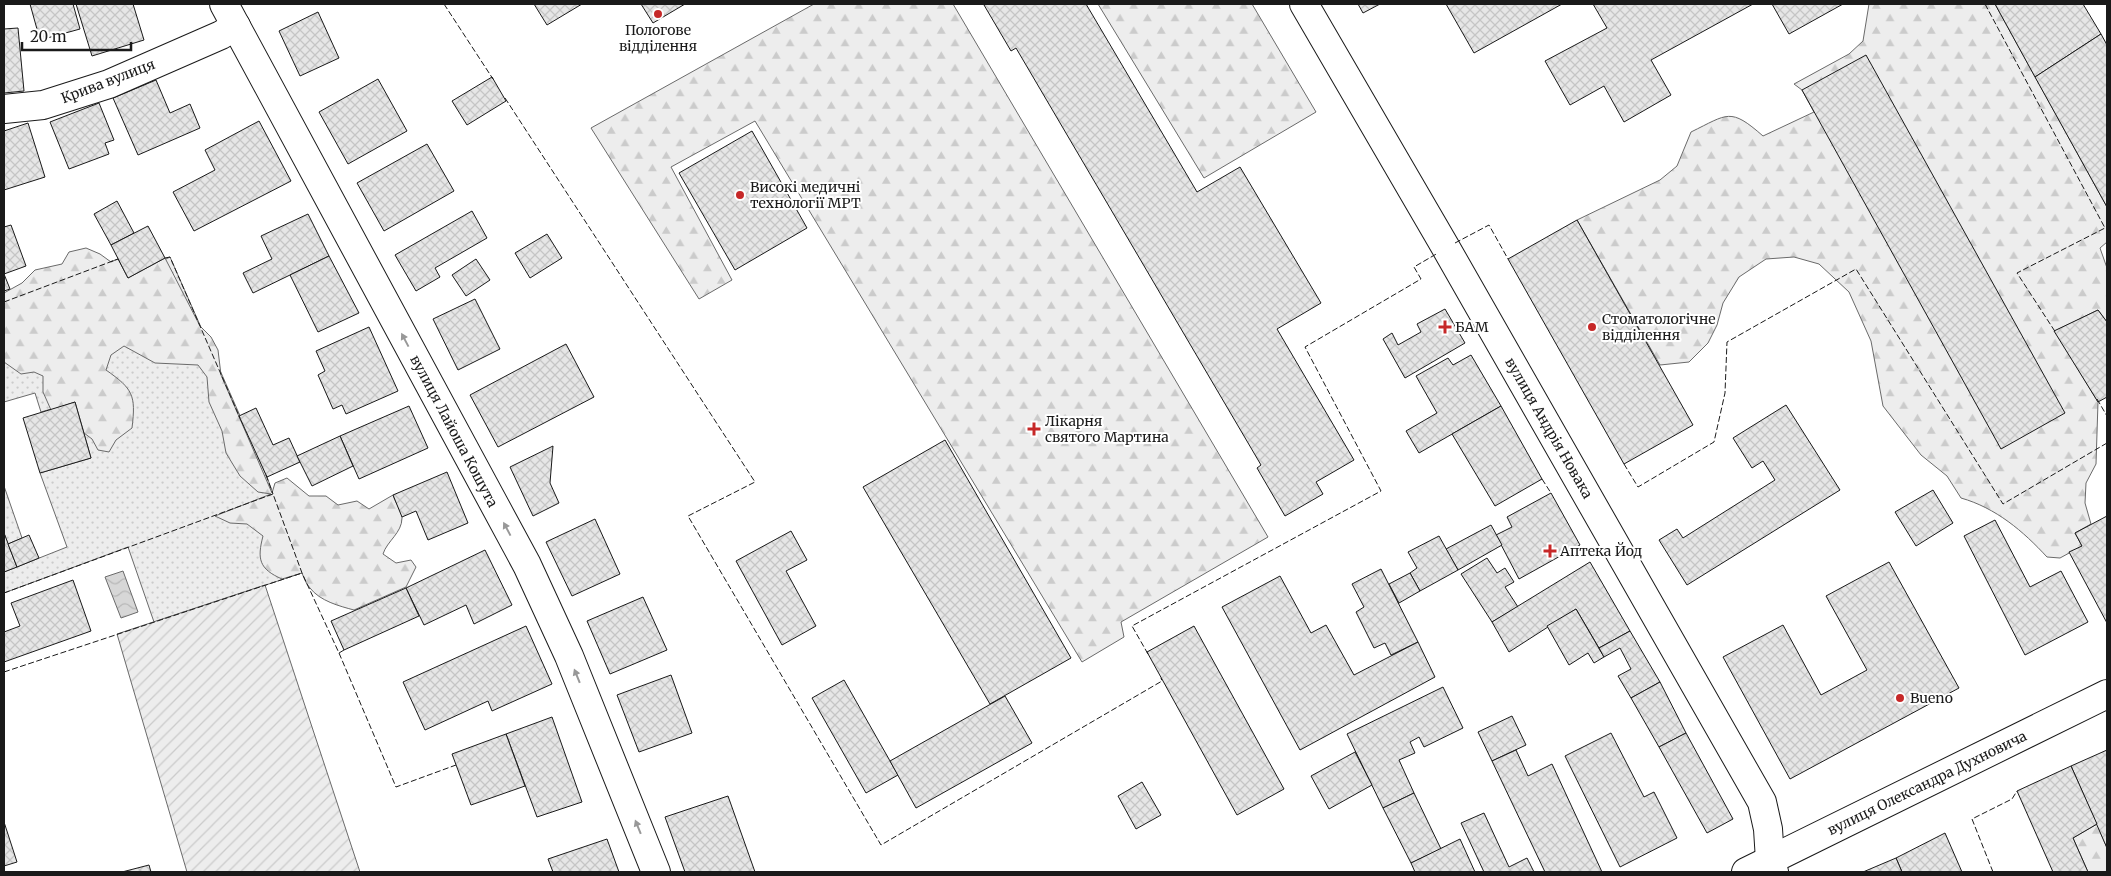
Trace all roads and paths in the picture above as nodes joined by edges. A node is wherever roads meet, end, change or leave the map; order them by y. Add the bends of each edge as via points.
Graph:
1 (1304, 4) edge
2 (230, 15) edge
3 (4, 109) edge
4 (2107, 694) edge
5 (1763, 868) edge
6 (656, 872) edge

1 - 5 street, вулиця Андрія Новака via 1762,802 1768,829
2 - 3 street, Крива вулиця via 221,35 109,84 43,105
6 -> 2 street, вулиця Лайоша Кошута via 569,656 527,565
4 - 5 street, вулиця Олександра Духновича

